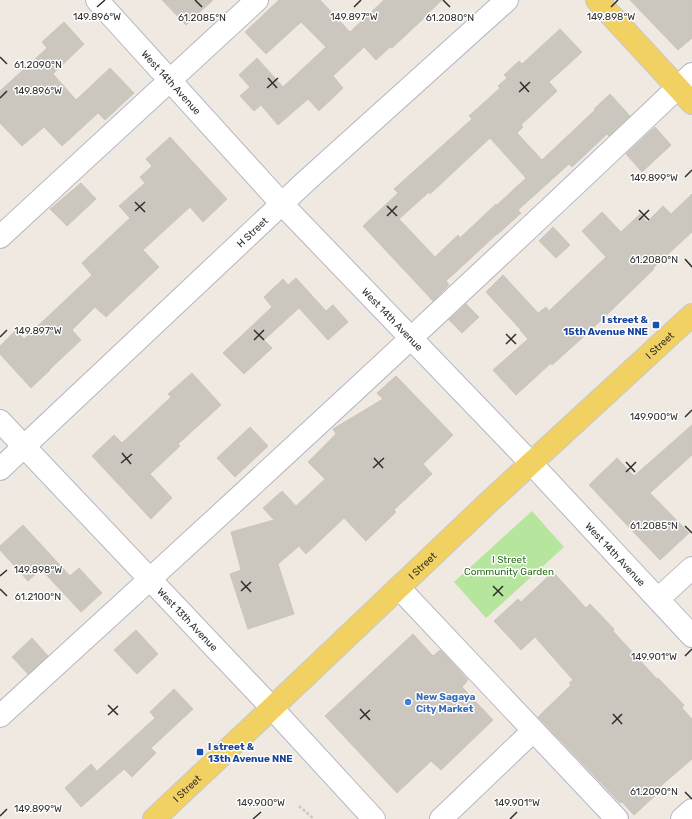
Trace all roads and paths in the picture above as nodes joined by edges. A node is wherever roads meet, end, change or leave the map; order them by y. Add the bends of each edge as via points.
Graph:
1 (97, 0) edge
2 (257, 0) edge
3 (508, 0) edge
4 (597, 0) edge
5 (170, 80) junction
6 (687, 88) edge
7 (282, 204) junction
8 (0, 237) edge
9 (692, 315) edge
10 (411, 338) junction
11 (0, 421) edge
12 (24, 446) junction
13 (531, 463) junction
14 (0, 469) edge
15 (692, 568) edge
16 (150, 580) junction
17 (399, 588) junction
18 (658, 599) junction
19 (692, 636) edge
20 (272, 708) junction
21 (0, 716) edge
22 (533, 731) junction
23 (299, 806) dead end
24 (692, 810) edge
25 (154, 819) edge
26 (314, 819) edge
27 (374, 819) edge
28 (441, 819) edge
29 (617, 819) edge
30 (682, 819) edge

1 - 5 street, West 14th Avenue
2 - 5 street
3 - 7 street, H Street
4 - 6 main road
5 - 7 street, West 14th Avenue
5 - 8 street
6 - 10 street
7 - 10 street, West 14th Avenue
7 - 12 street, H Street
9 - 13 main road, I Street
10 - 13 street, West 14th Avenue
10 - 16 street
11 - 12 street, West 13th Avenue
12 - 14 street, H Street
12 - 16 street, West 13th Avenue
13 - 17 main road, I Street
13 - 18 street, West 14th Avenue
15 - 18 street
16 - 20 street, West 13th Avenue
16 - 21 street
17 - 20 main road, I Street
17 - 22 street
18 - 19 street, West 14th Avenue
20 - 25 main road, I Street
20 - 27 street, West 13th Avenue
22 - 28 street
22 - 29 street
23 - 26 path
24 - 30 street

